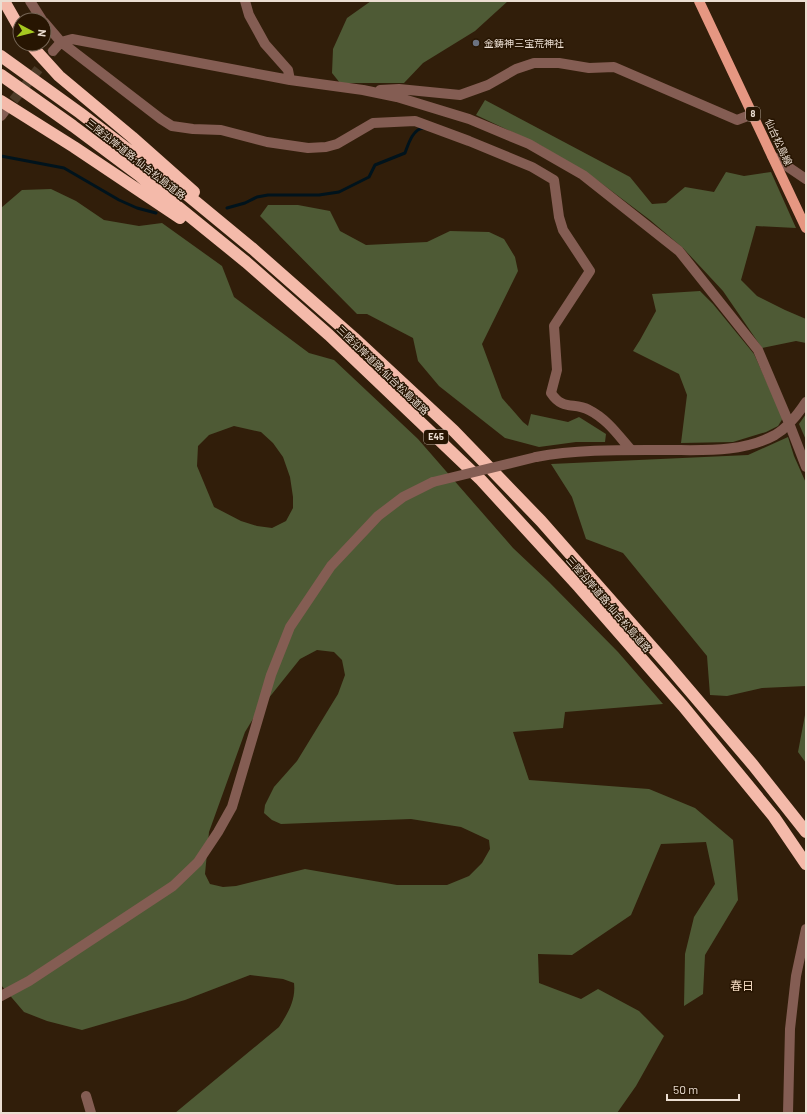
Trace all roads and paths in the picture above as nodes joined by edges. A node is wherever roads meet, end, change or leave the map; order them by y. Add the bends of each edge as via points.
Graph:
1 (4, 1) edge
2 (30, 1) edge
3 (245, 1) edge
4 (699, 1) edge
5 (37, 12) edge
6 (12, 15) edge
7 (52, 32) edge
8 (61, 42) junction
9 (53, 51) tunnel mouth
10 (36, 52) edge
11 (1, 56) edge
12 (1, 75) edge
13 (290, 80) junction
14 (363, 90) junction
15 (2, 110) edge
16 (753, 114) junction
17 (772, 156) junction
18 (806, 180) edge
19 (806, 228) edge
20 (252, 249) junction
21 (246, 262) junction
22 (806, 402) edge
23 (789, 422) junction
24 (631, 450) junction
25 (806, 467) edge
26 (806, 832) edge
27 (806, 864) edge
28 (806, 929) edge
29 (1, 996) edge
30 (86, 1096) dead end
31 (91, 1113) edge
32 (788, 1113) edge

1 - 6 highway
2 - 5 street
3 - 13 street via 249,15 265,44 288,70
4 - 16 main road, 仙台松島線 / 8
7 - 8 street
8 - 9 street
8 - 13 street via 72,39
8 - 24 street via 172,126 221,130 267,142 308,148 337,144 373,123 415,121 532,167 554,180 563,230 590,271 554,326 557,370 551,393 563,404 588,409 610,424
10 - 20 highway via 59,76 182,180
11 - 20 highway, 三陸沿岸道路;仙台松島道路 / E45 via 137,155
12 - 21 highway, 三陸沿岸道路;仙台松島道路 / E45 via 134,171
13 - 14 street
14 - 16 street via 399,89 460,95 534,63 560,63 589,68 614,66 737,120
14 - 23 street via 397,97 469,119 529,144 583,175 679,251 758,350
15 - 21 highway via 111,172
16 - 17 main road, 仙台松島線 / 8
17 - 18 street
17 - 19 main road, 仙台松島線 / 8
20 - 26 highway, 三陸沿岸道路;仙台松島道路 / E45 via 354,338 454,431 536,516 753,765
21 - 27 highway, 三陸沿岸道路;仙台松島道路 / E45 via 329,335 481,480 683,706 774,817
22 - 23 street
23 - 24 street via 776,435 742,447
23 - 25 street
24 - 29 street, bridge via 548,455 433,482 403,497 378,516 331,566 290,627 271,675 232,806 198,862 172,886 29,981
28 - 32 street via 796,976 790,1029
30 - 31 street

